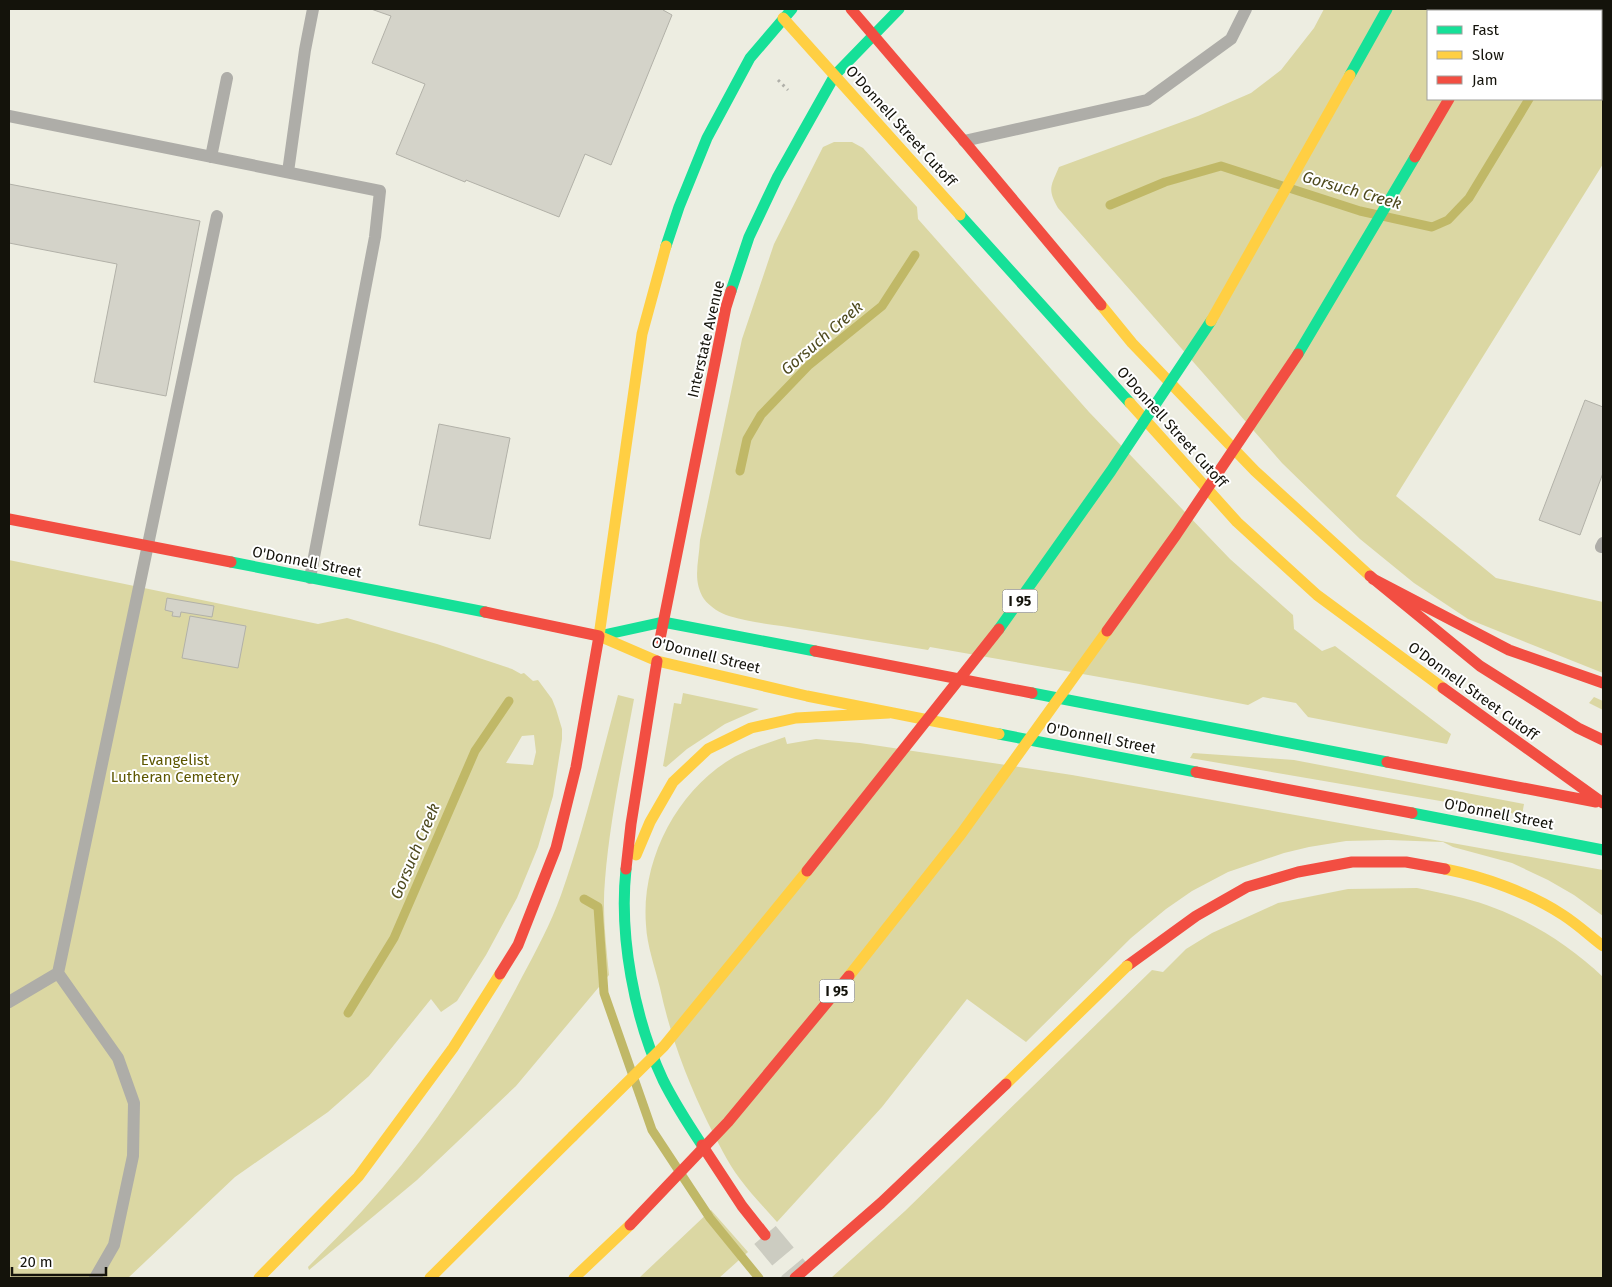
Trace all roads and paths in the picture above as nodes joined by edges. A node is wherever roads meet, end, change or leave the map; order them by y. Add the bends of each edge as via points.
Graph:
1 (313, 9) edge
2 (792, 9) edge
3 (851, 9) edge
4 (900, 9) edge
5 (1246, 9) edge
6 (1387, 9) edge
7 (779, 13) edge
8 (874, 35) junction
9 (835, 75) junction
10 (226, 78) dead end
11 (778, 80) dead end
12 (788, 90) dead end
13 (1448, 100) edge
14 (9, 116) edge
15 (964, 141) junction
16 (211, 157) junction
17 (288, 172) junction
18 (217, 216) dead end
19 (9, 519) edge
20 (1603, 543) edge
21 (148, 546) junction
22 (1603, 547) edge
23 (310, 578) junction
24 (1373, 580) junction
25 (663, 622) junction
26 (599, 636) junction
27 (657, 660) junction
28 (1603, 683) edge
29 (889, 713) junction
30 (1603, 740) edge
31 (1603, 804) edge
32 (1603, 850) edge
33 (625, 880) junction
34 (1603, 946) edge
35 (58, 973) junction
36 (9, 1002) edge
37 (765, 1235) tunnel mouth
38 (95, 1278) edge
39 (258, 1278) edge
40 (430, 1278) edge
41 (574, 1278) edge
42 (795, 1278) edge

1 - 17 lane
2 - 7 main road
3 - 8 main road, O'Donnell Street Cutoff
4 - 8 main road, Interstate Avenue
5 - 15 lane via 1230,39 1147,100
6 - 40 main road, I 95, bridge via 1213,318 1012,613 776,911 670,1039
7 - 9 main road, O'Donnell Street Cutoff
7 - 26 main road via 750,58 708,138 679,207 662,259 642,334
8 - 9 main road, Interstate Avenue
8 - 15 main road, O'Donnell Street Cutoff
9 - 25 main road, Interstate Avenue via 781,170 749,236 726,307
9 - 31 main road, O'Donnell Street Cutoff via 1237,522 1325,601
10 - 16 lane
11 - 12 path
13 - 41 main road, I 95, bridge via 1290,367 1176,535 961,834 728,1122 630,1225
14 - 16 lane
15 - 24 main road, O'Donnell Street Cutoff via 1132,343 1255,471
16 - 17 lane
17 - 23 lane via 380,190 375,237
18 - 21 lane
19 - 21 main road, O'Donnell Street
20 - 22 lane
21 - 23 main road, O'Donnell Street
21 - 35 lane
23 - 26 main road, O'Donnell Street
24 - 28 main road via 1509,650
24 - 30 main road, O'Donnell Street Cutoff via 1480,666 1578,728
25 - 26 main road, O'Donnell Street
25 - 27 main road, Interstate Avenue
25 - 31 main road, O'Donnell Street
26 - 27 main road, O'Donnell Street
26 - 39 main road via 576,767 556,848 518,945 453,1048 358,1177
27 - 29 main road, O'Donnell Street
27 - 33 main road, Interstate Avenue
29 - 32 main road, O'Donnell Street
29 - 33 main road via 796,718 751,728 708,749 673,782 650,822
33 - 37 main road, Interstate Avenue via 625,930 632,983 643,1026 663,1079 692,1130
34 - 42 main road, bridge via 1563,915 1516,891 1459,872 1406,862 1352,862 1298,872 1247,887 1196,916 1127,966 902,1183
35 - 36 lane
35 - 38 lane via 118,1058 134,1103 133,1156 114,1245

